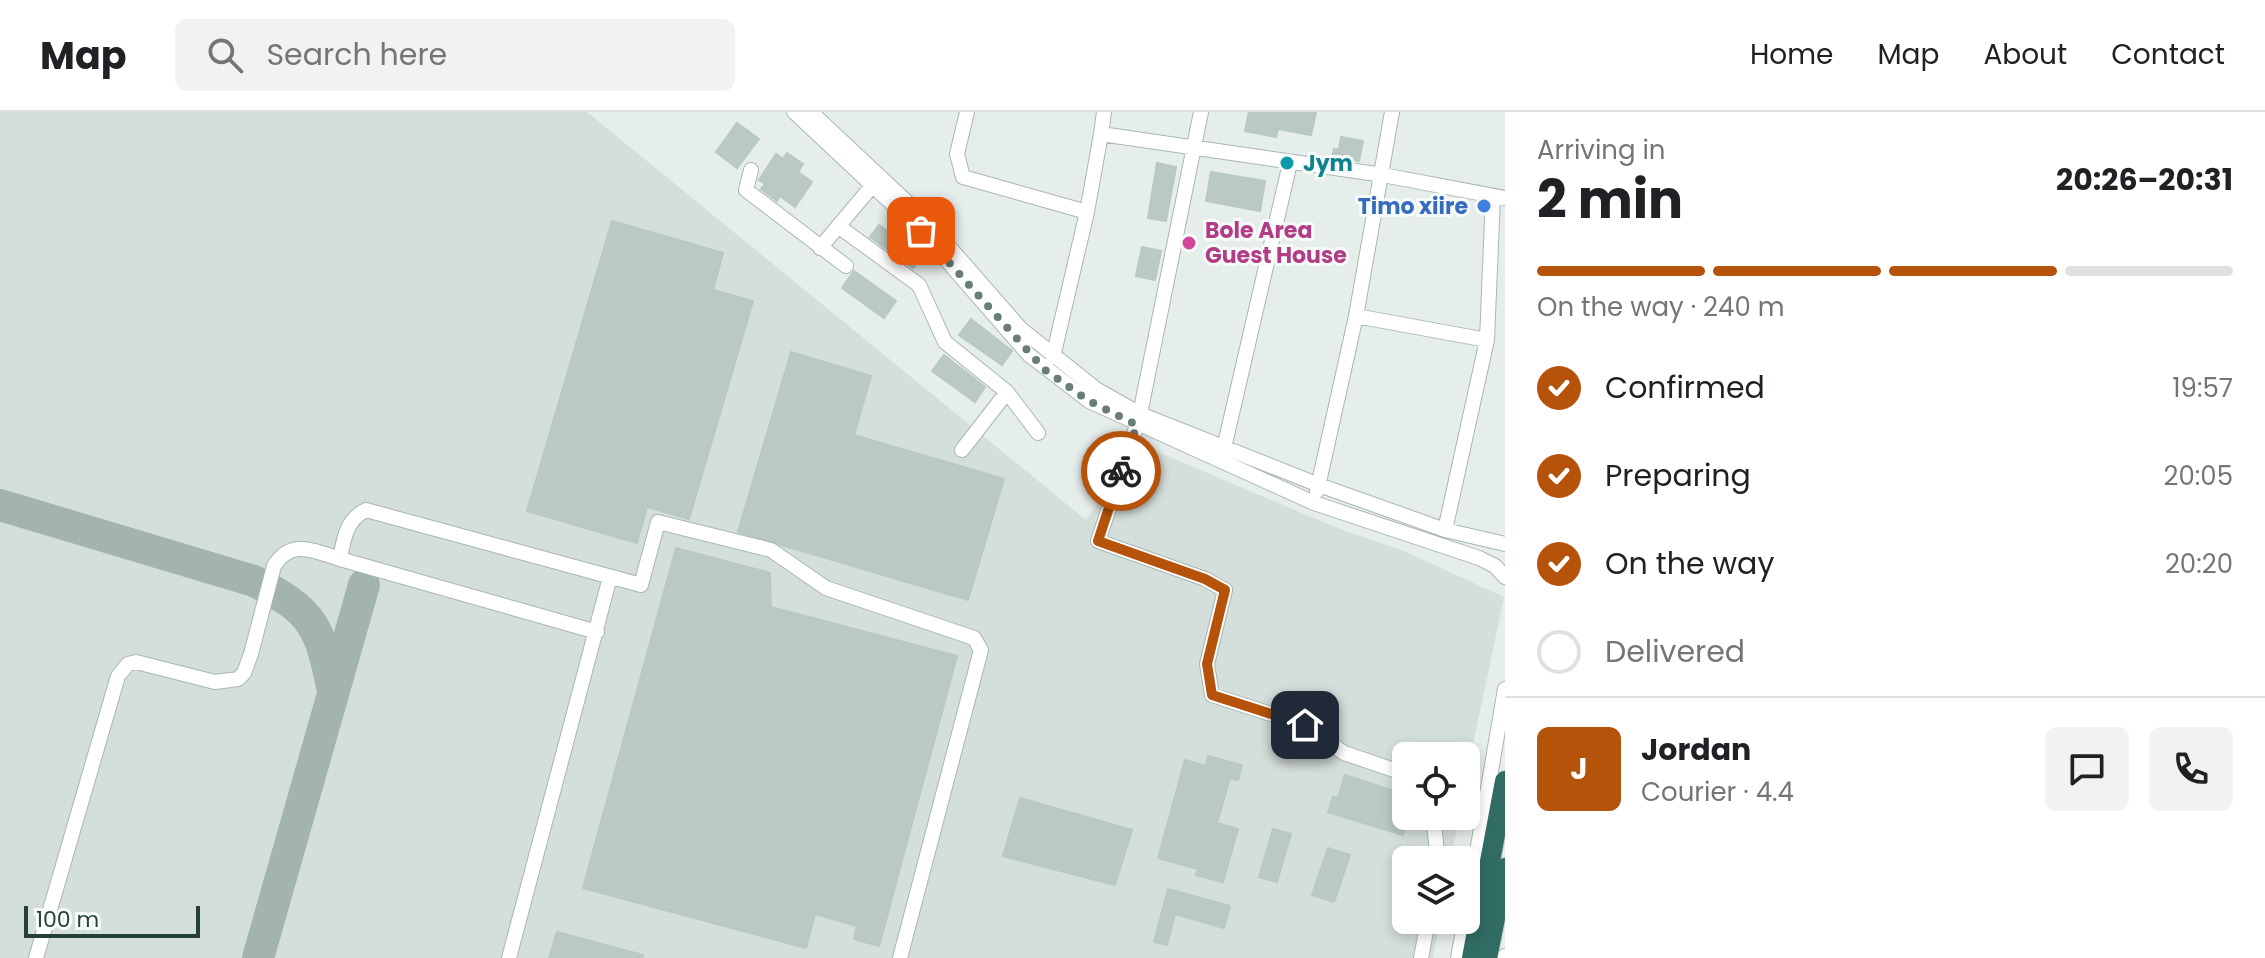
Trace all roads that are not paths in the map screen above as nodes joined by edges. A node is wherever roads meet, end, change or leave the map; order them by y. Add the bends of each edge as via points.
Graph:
1 (794, 112) edge
2 (811, 112) edge
3 (967, 112) edge
4 (1104, 112) edge
5 (1201, 112) edge
6 (1392, 112) edge
7 (1101, 134) junction
8 (1194, 149) junction
9 (1290, 163) junction
10 (751, 170) dead end
11 (1383, 175) junction
12 (872, 186) junction
13 (1499, 197) edge
14 (1087, 212) junction
15 (838, 226) junction
16 (820, 248) junction
17 (846, 266) dead end
18 (1356, 316) junction
19 (1487, 340) junction
20 (1053, 357) junction
21 (1007, 392) junction
22 (1138, 419) junction
23 (1038, 433) dead end
24 (1224, 448) junction
25 (962, 450) dead end
26 (1319, 485) junction
27 (1314, 503) junction
28 (1445, 530) junction
29 (1505, 544) edge
30 (340, 559) junction
31 (610, 577) junction
32 (1505, 577) edge
33 (597, 632) junction
34 (1505, 689) edge
35 (1392, 769) edge
36 (1505, 781) edge
37 (1478, 846) edge
38 (1505, 868) edge
39 (1425, 934) edge
40 (1463, 934) edge
41 (36, 958) edge
42 (509, 958) edge
43 (900, 958) edge
44 (1421, 958) edge
45 (1458, 958) edge
46 (1472, 958) edge
47 (1487, 958) edge

1 - 12 street
2 - 20 street via 923,217 982,288
3 - 14 street via 957,154 963,177
4 - 7 street
5 - 8 street
6 - 11 street
7 - 8 street
7 - 14 street
8 - 9 street
8 - 22 street
9 - 11 street
9 - 24 street
10 - 16 street via 746,190
11 - 13 street
11 - 18 street
12 - 15 street
12 - 22 street via 921,231 1045,370 1089,401
13 - 19 street
14 - 20 street
15 - 16 street
15 - 21 street via 919,285 945,342
16 - 17 street
18 - 19 street
18 - 26 street
19 - 28 street
20 - 22 street
21 - 23 street
21 - 25 street
22 - 24 street
22 - 27 street
22 - 35 street via 1098,541 1225,590 1207,664 1212,695 1305,725 1344,753
24 - 26 street
26 - 27 street
26 - 28 street
27 - 32 street via 1479,558
28 - 29 street
30 - 31 street via 346,529 366,510
30 - 33 street
30 - 41 street via 300,547 280,556 251,654 238,679 215,682 136,662 118,676
31 - 33 street
31 - 43 street via 641,585 658,522 771,550 826,588 980,643
33 - 42 street
34 - 37 street
36 - 46 highway
38 - 47 highway
39 - 44 street
40 - 45 street

